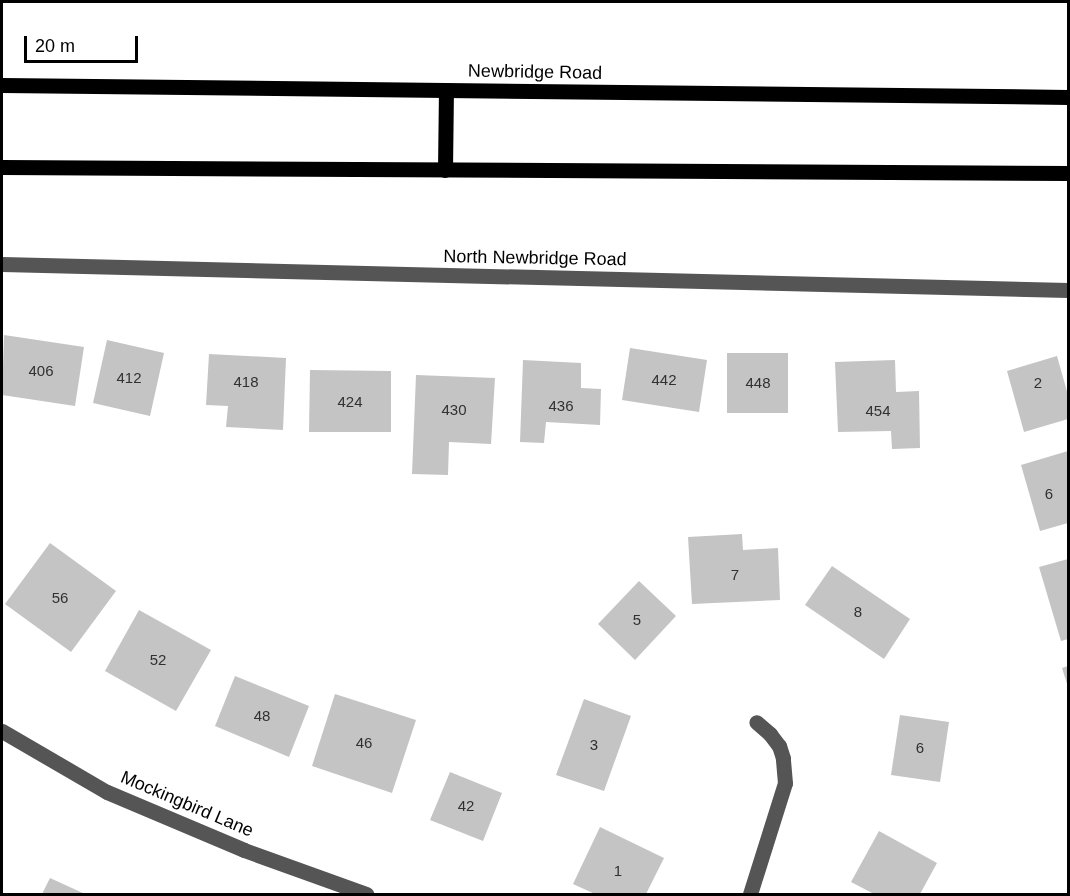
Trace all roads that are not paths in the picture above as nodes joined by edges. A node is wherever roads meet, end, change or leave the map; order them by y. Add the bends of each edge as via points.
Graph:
1 (2, 85) edge
2 (446, 90) junction
3 (1068, 97) edge
4 (2, 167) edge
5 (445, 170) junction
6 (1068, 173) edge
7 (2, 264) edge
8 (1068, 290) edge
9 (756, 722) dead end
10 (2, 731) edge
11 (366, 894) edge
12 (750, 894) edge

1 - 2 main road, Newbridge Road
2 - 3 main road, Newbridge Road
2 - 5 main road
4 - 5 main road
5 - 6 main road
7 - 8 street, North Newbridge Road
9 - 12 street via 779,746 785,783
10 - 11 street, Mockingbird Lane via 106,792 244,850

